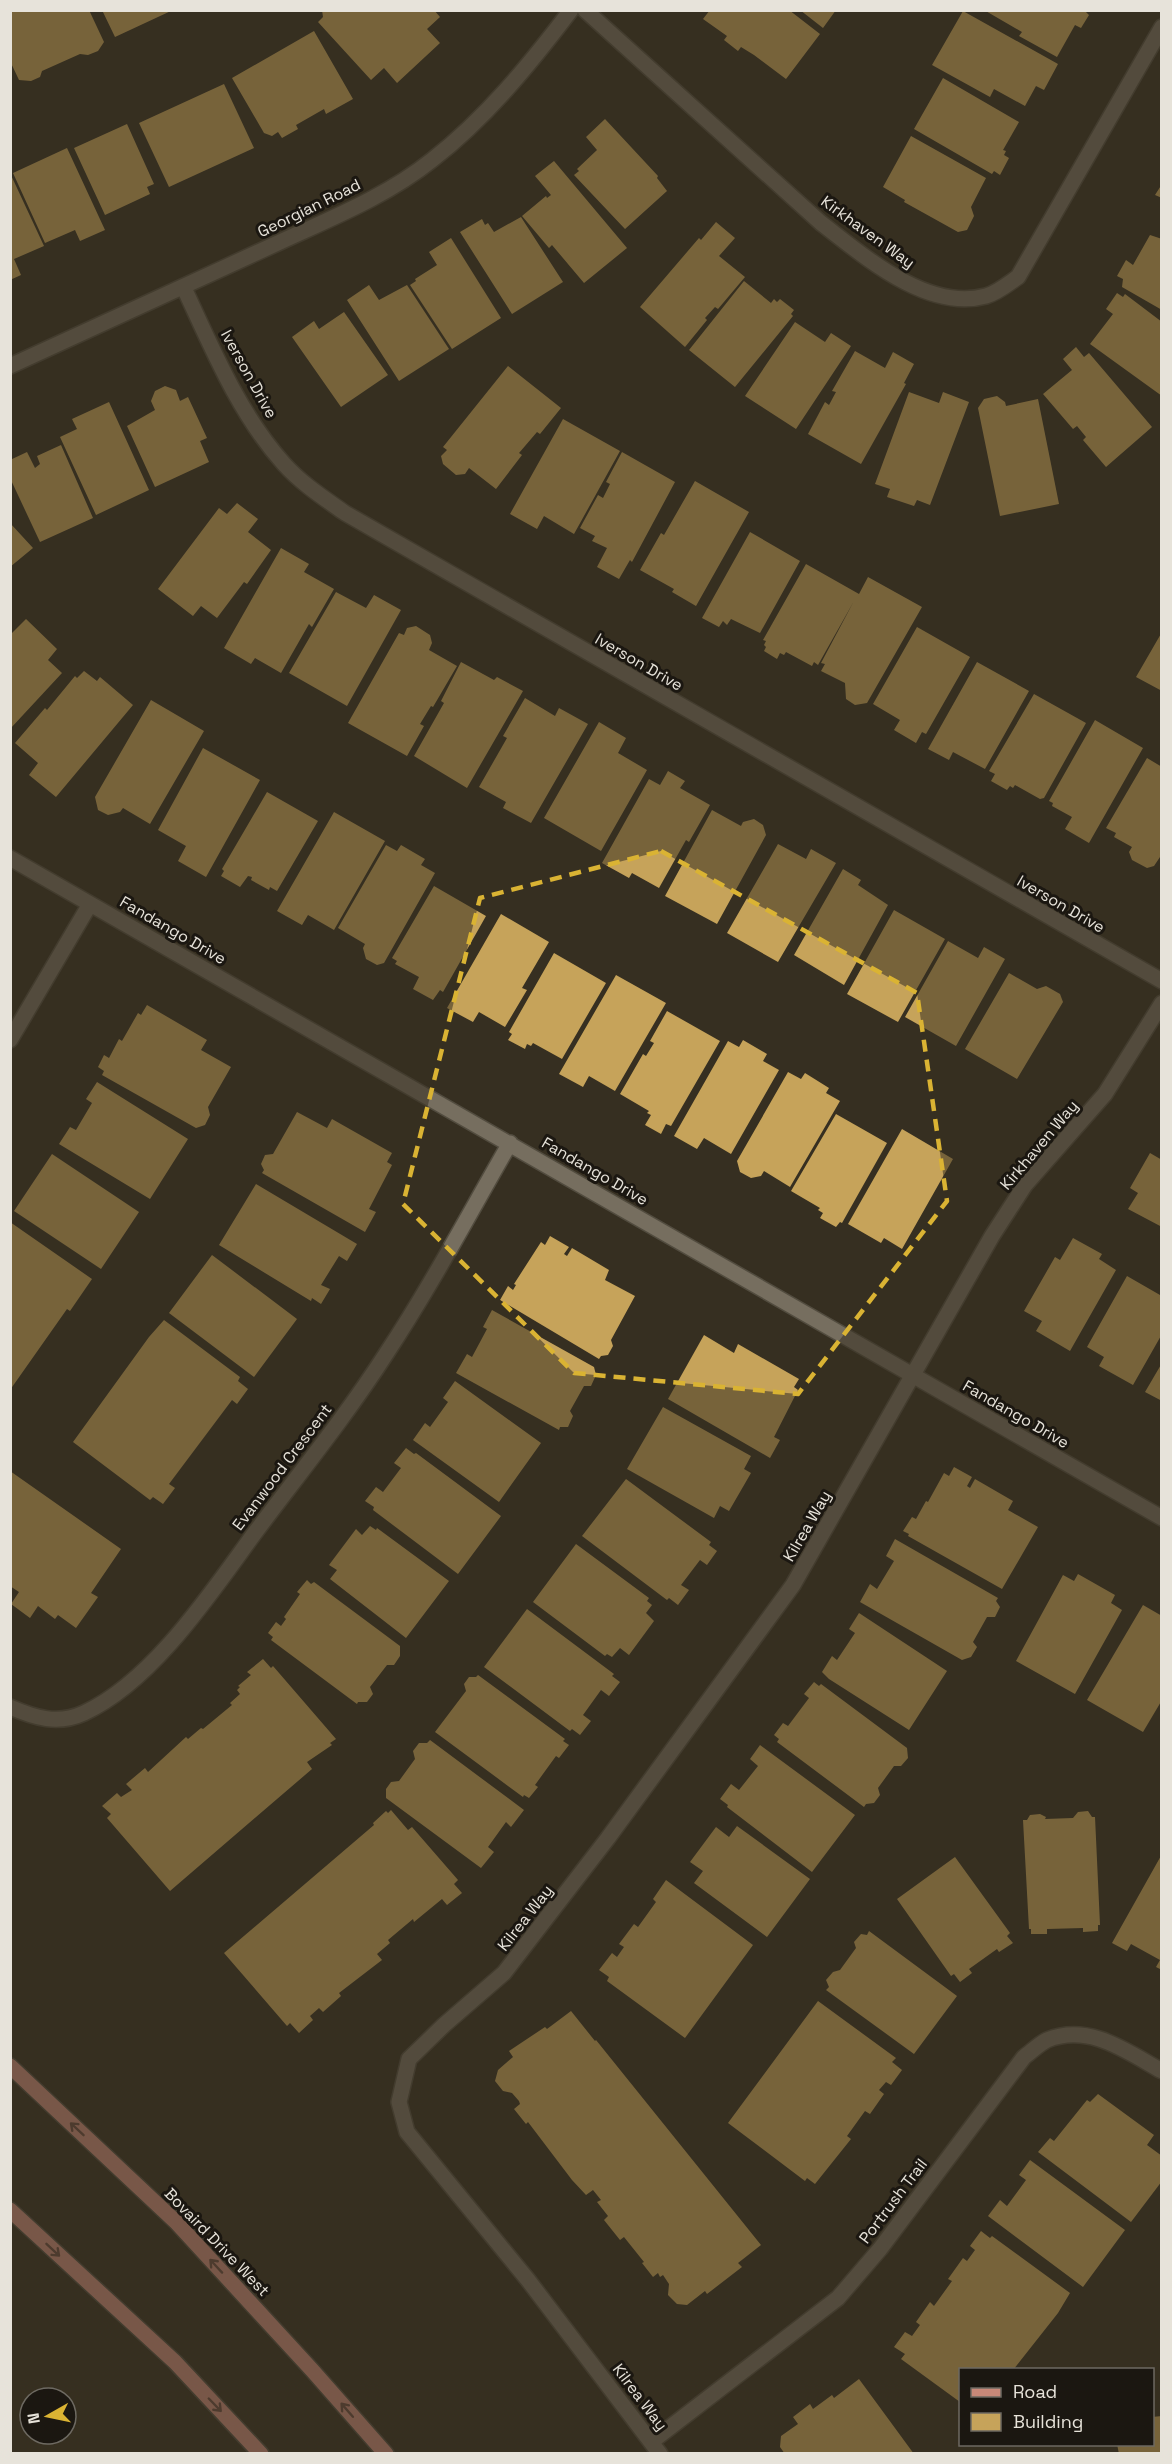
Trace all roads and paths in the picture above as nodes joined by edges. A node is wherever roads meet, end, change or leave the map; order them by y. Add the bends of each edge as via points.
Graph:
1 (571, 10) edge
2 (585, 10) edge
3 (1161, 27) edge
4 (184, 288) junction
5 (10, 366) edge
6 (10, 858) edge
7 (90, 904) junction
8 (1161, 981) edge
9 (1161, 1003) edge
10 (10, 1040) edge
11 (510, 1143) junction
12 (914, 1376) junction
13 (1161, 1518) edge
14 (10, 1707) edge
15 (10, 2067) edge
16 (1161, 2071) edge
17 (10, 2210) edge
18 (656, 2448) edge
19 (261, 2454) edge
20 (386, 2454) edge

1 - 4 street, Georgian Road via 528,66 468,129 432,160 354,207
2 - 3 street, Kirkhaven Way via 821,223 912,286 948,298 988,296 1018,277
4 - 5 street, Georgian Road
4 - 8 street, Iverson Drive via 261,433 303,482 345,513
6 - 7 street, Fandango Drive
7 - 10 street
7 - 11 street, Fandango Drive
9 - 12 street, Kirkhaven Way via 1105,1094 1025,1185
11 - 12 street, Fandango Drive
11 - 14 street, Evanwood Crescent via 431,1284 385,1356 199,1610 161,1653 116,1694 83,1714 52,1721
12 - 13 street, Fandango Drive
12 - 18 street, Kilrea Way via 793,1585 608,1838 504,1973 409,2059 399,2102 407,2132 528,2280
20 -> 15 main road, Bovaird Drive West via 176,2223
16 - 18 street, Portrush Trail via 1123,2049 1072,2033 1046,2041 1024,2057 880,2249 838,2298
17 -> 19 main road via 175,2362

